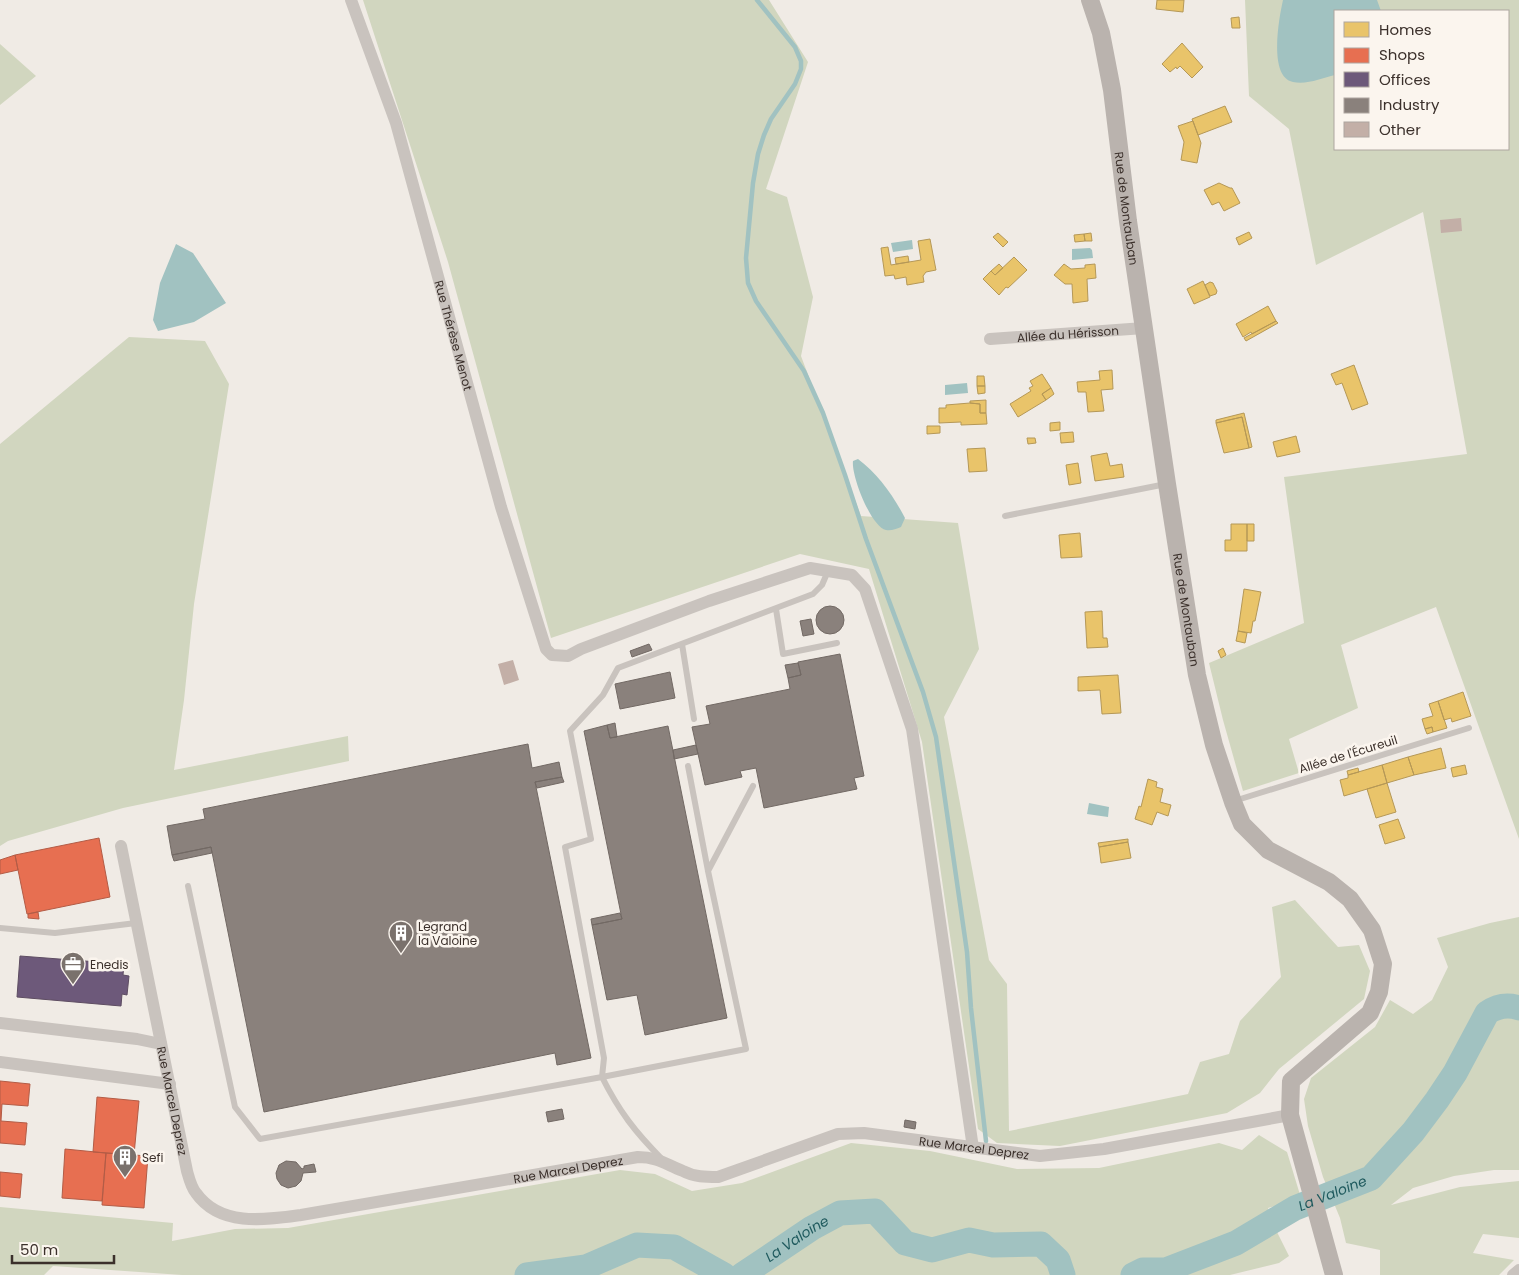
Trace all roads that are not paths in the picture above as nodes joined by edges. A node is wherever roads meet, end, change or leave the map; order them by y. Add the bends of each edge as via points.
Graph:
1 (351, 0) edge
2 (1090, 0) edge
3 (1144, 328) junction
4 (990, 340) dead end
5 (1167, 484) junction
6 (1005, 516) dead end
7 (828, 571) junction
8 (776, 609) junction
9 (837, 643) dead end
10 (682, 644) junction
11 (694, 719) dead end
12 (1469, 728) dead end
13 (688, 766) dead end
14 (753, 786) dead end
15 (1233, 802) junction
16 (121, 846) dead end
17 (708, 871) junction
18 (188, 886) dead end
19 (136, 923) junction
20 (0, 928) edge
21 (0, 1023) edge
22 (161, 1044) junction
23 (0, 1062) edge
24 (602, 1077) junction
25 (170, 1084) junction
26 (1290, 1115) junction
27 (973, 1148) junction
28 (664, 1161) junction
29 (1519, 1270) edge
30 (1334, 1275) edge
31 (1513, 1275) edge

1 - 7 street, Rue Thérèse Menot via 396,123 501,507 546,648 552,655 568,656 709,601 810,568
2 - 3 street, Rue de Montauban via 1101,33 1112,90
3 - 4 street, Allée du Hérisson
3 - 5 street, Rue de Montauban
5 - 6 lane
5 - 15 street, Rue de Montauban via 1197,675 1214,745
7 - 8 lane via 822,585 813,594
7 - 27 street via 852,575 865,589 912,730
8 - 9 lane via 783,654
8 - 10 lane
10 - 11 lane
10 - 24 lane via 618,668 603,694 570,732 591,839 565,847 604,1058
12 - 15 lane, Allée de l'Écureuil
13 - 17 lane
14 - 17 lane
15 - 26 street, Rue de Montauban via 1242,824 1268,850 1329,882 1350,899 1372,930 1383,964 1379,992 1370,1014 1291,1081
16 - 19 street, Rue Marcel Deprez
17 - 24 lane via 746,1049
18 - 24 lane via 235,1107 260,1139
19 - 20 lane via 55,933
19 - 22 street, Rue Marcel Deprez
21 - 22 street
22 - 25 street, Rue Marcel Deprez
23 - 25 street
24 - 28 lane via 616,1106
25 - 28 street, Rue Marcel Deprez via 187,1171 195,1192 208,1206 235,1218 264,1220 301,1215 638,1157
26 - 27 street, Rue Marcel Deprez via 1104,1149 1040,1156
26 - 30 street, Rue de Montauban
27 - 28 street, Rue Marcel Deprez via 864,1133 838,1134 718,1177 700,1177 683,1172
29 - 31 street

